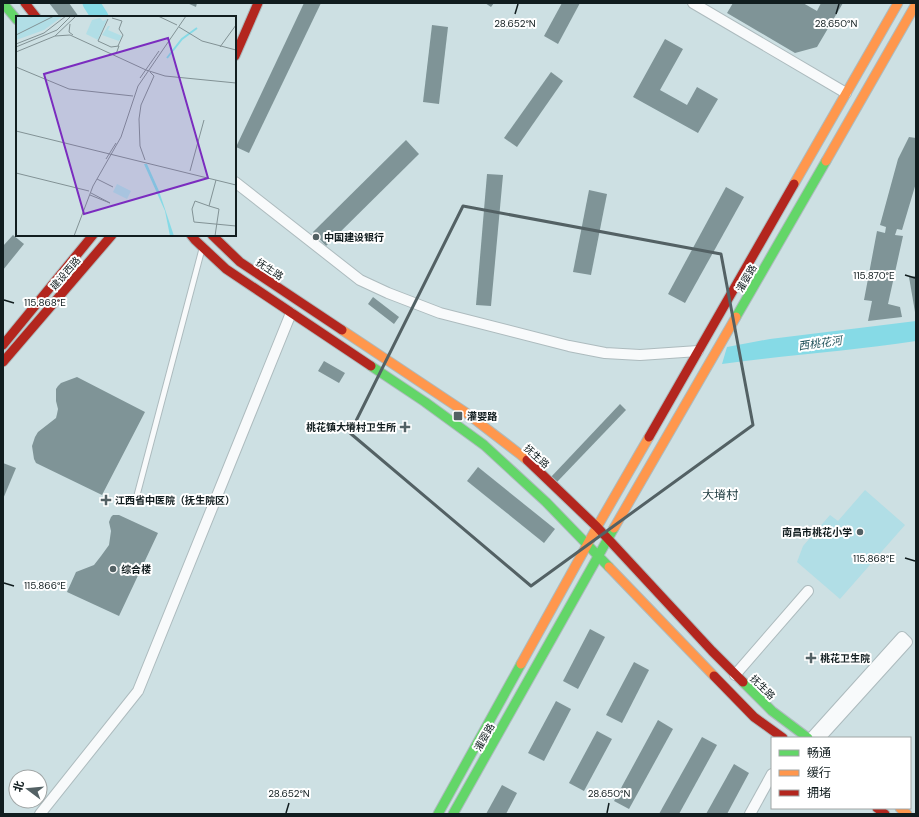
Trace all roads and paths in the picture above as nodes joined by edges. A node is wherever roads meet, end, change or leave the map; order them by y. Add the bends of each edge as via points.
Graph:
1 (3, 3) edge
2 (25, 3) edge
3 (250, 3) edge
4 (258, 3) edge
5 (693, 3) edge
6 (898, 3) edge
7 (916, 4) edge
8 (35, 16) edge
9 (16, 19) edge
10 (236, 36) edge
11 (236, 54) edge
12 (846, 93) junction
13 (236, 183) edge
14 (92, 236) edge
15 (111, 236) edge
16 (192, 236) edge
17 (213, 236) edge
18 (202, 247) junction
19 (291, 313) junction
20 (3, 344) edge
21 (698, 350) junction
22 (3, 362) edge
23 (136, 499) dead end
24 (597, 527) junction
25 (608, 539) junction
26 (588, 544) junction
27 (599, 556) junction
28 (808, 591) dead end
29 (735, 675) junction
30 (782, 737) edge
31 (807, 737) edge
32 (812, 737) edge
33 (821, 737) edge
34 (771, 776) edge
35 (40, 814) edge
36 (438, 814) edge
37 (453, 814) edge
38 (750, 814) edge

1 - 9 main road
2 - 8 main road
3 - 10 main road
4 - 11 main road
5 - 12 street
6 - 12 main road, 灌婴路
7 - 25 main road, 灌婴路
12 - 21 main road, 灌婴路
13 - 21 street via 360,280 440,313 605,353 640,355
14 - 20 main road, 建设西路
15 - 22 main road, 建设西路
16 - 18 main road
17 - 24 main road, 抚生路 via 240,262 465,412 521,455
18 - 19 main road via 226,269
18 - 23 lane
19 - 26 main road via 425,402 484,445
19 - 35 street via 138,691
21 - 24 main road, 灌婴路
24 - 25 main road, 抚生路
24 - 26 main road, 灌婴路
25 - 27 main road, 灌婴路
25 - 29 main road, 抚生路
26 - 27 main road
26 - 36 main road, 灌婴路
27 - 30 main road via 754,717
27 - 37 main road, 灌婴路
28 - 29 street
29 - 31 main road, 抚生路 via 772,711
32 - 33 street via 902,637 907,642
34 - 38 street

